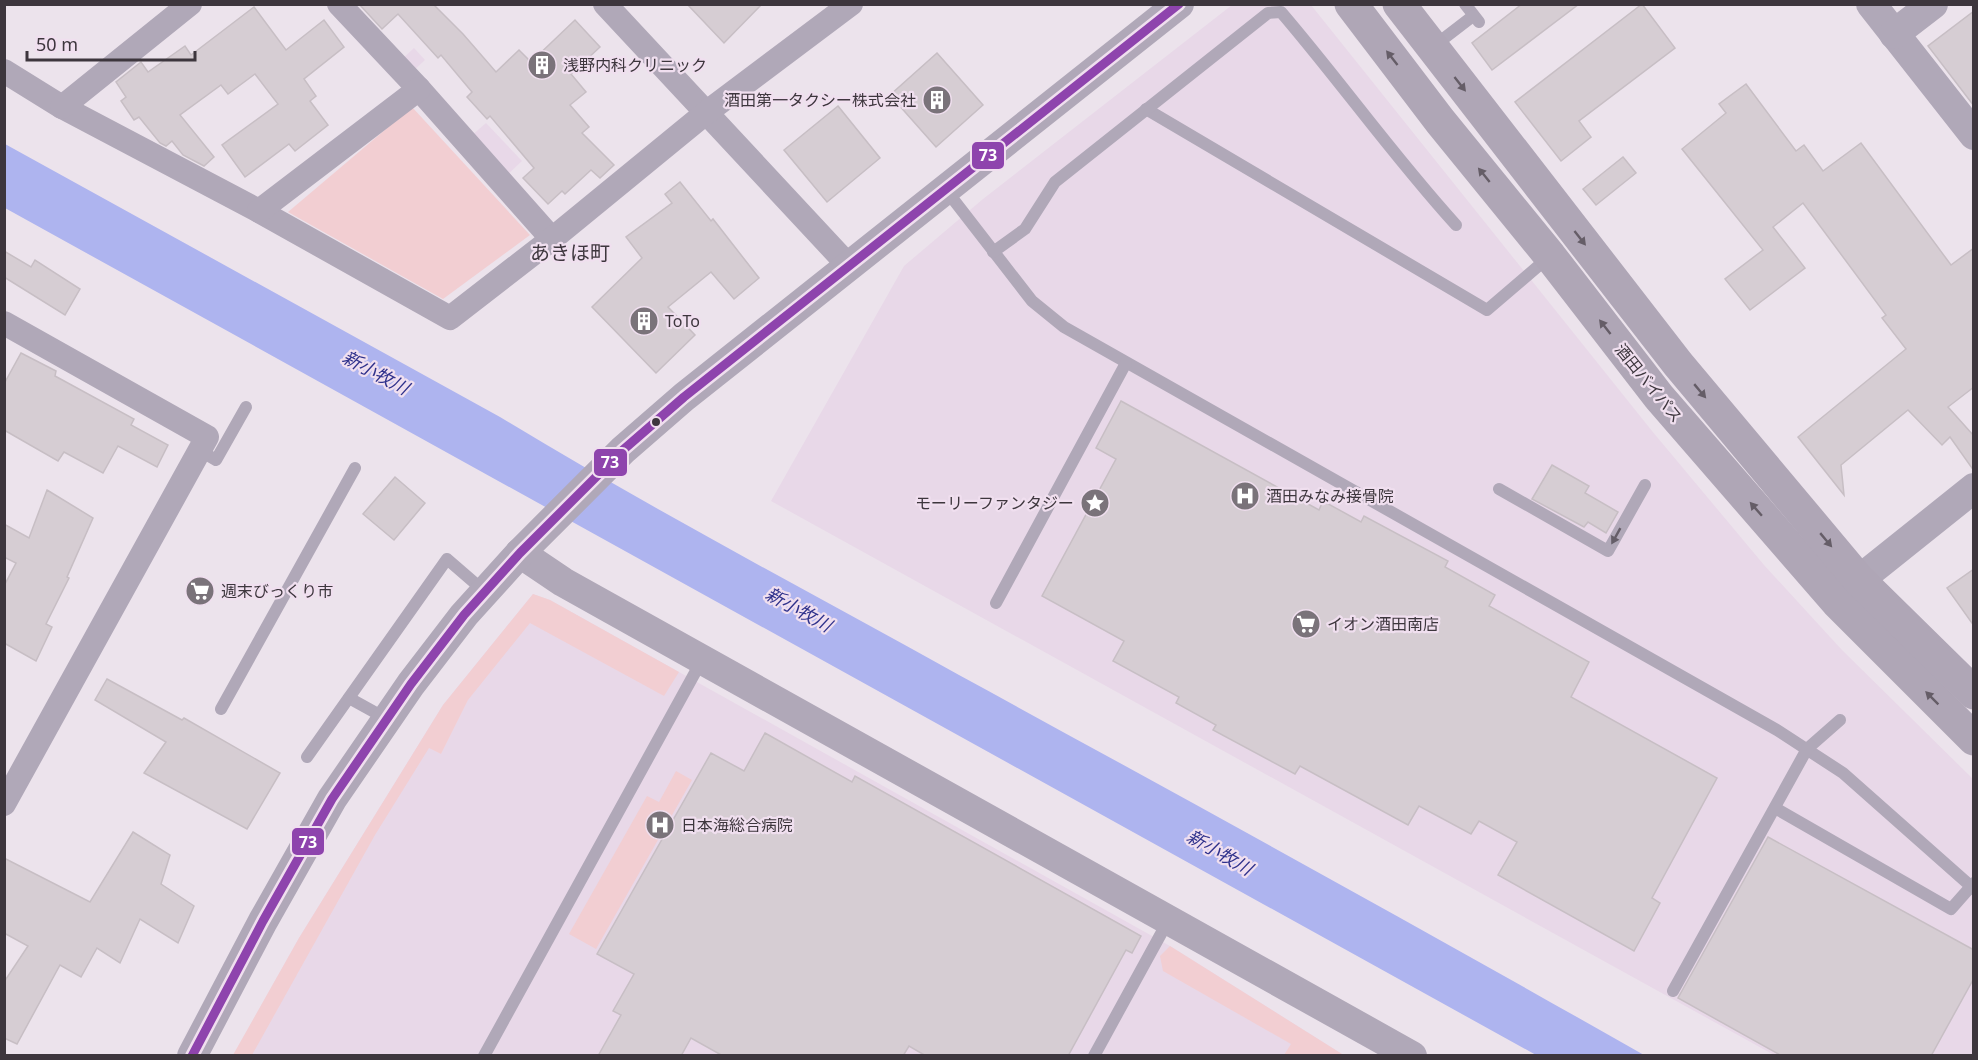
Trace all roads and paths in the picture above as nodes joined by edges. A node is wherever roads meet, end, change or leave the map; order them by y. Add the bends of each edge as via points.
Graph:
1 (190, 4) edge
2 (339, 4) edge
3 (605, 4) edge
4 (851, 4) edge
5 (1179, 4) edge
6 (1351, 4) edge
7 (1399, 4) edge
8 (1465, 4) edge
9 (1871, 4) edge
10 (1933, 4) edge
11 (1894, 34) junction
12 (1431, 48) junction
13 (4, 71) edge
14 (419, 89) junction
15 (62, 107) junction
16 (1146, 109) junction
17 (706, 112) junction
18 (1974, 135) edge
19 (946, 190) junction
20 (259, 212) junction
21 (1456, 225) dead end
22 (552, 239) junction
23 (993, 252) junction
24 (1550, 256) junction
25 (849, 266) junction
26 (5, 325) edge
27 (1126, 363) junction
28 (246, 407) dead end
29 (199, 450) junction
30 (355, 468) dead end
31 (1645, 485) dead end
32 (1974, 488) edge
33 (1499, 489) dead end
34 (520, 553) junction
35 (1859, 580) junction
36 (485, 592) junction
37 (996, 603) dead end
38 (702, 660) junction
39 (1966, 681) edge
40 (349, 698) junction
41 (220, 709) dead end
42 (387, 719) junction
43 (1840, 720) dead end
44 (1974, 739) edge
45 (1807, 749) junction
46 (307, 757) dead end
47 (4, 804) edge
48 (1775, 808) junction
49 (1973, 886) edge
50 (1169, 920) junction
51 (1673, 991) dead end
52 (1371, 1046) edge
53 (192, 1056) edge
54 (484, 1056) edge
55 (1094, 1056) edge
56 (1412, 1056) edge

1 - 15 street
2 - 14 street
3 - 17 street
4 - 17 street
5 - 19 street
24 -> 6 highway, 酒田バイパス
7 - 12 highway, 酒田バイパス
8 - 12 lane via 1476,19
9 - 11 street
10 - 11 street
11 - 18 street
12 -> 35 highway, 酒田バイパス via 1678,364
13 - 15 street
14 - 20 street
14 - 22 street
15 - 20 street
16 - 21 lane via 1268,13 1281,12
16 - 23 lane via 1055,182 1025,230
16 - 24 lane via 1487,310
17 - 22 street
17 - 25 street
19 - 23 lane
19 - 25 street
20 - 22 street via 450,318
23 - 27 lane via 1047,315
44 -> 24 highway, 酒田バイパス via 1837,602 1659,397
25 - 34 street via 623,450
26 - 29 street via 207,437
27 - 37 lane
27 - 45 lane
28 - 29 lane via 216,460
29 - 47 street
30 - 41 lane
31 -> 33 lane via 1608,551
32 - 35 street
34 - 36 street
34 - 38 street via 563,582
35 - 39 highway, 酒田バイパス
36 - 40 lane via 447,559
36 - 42 street
38 - 50 street
38 - 54 lane
40 - 42 lane
40 - 46 lane
42 - 53 street via 332,799
43 - 45 lane
45 - 48 lane
45 - 49 lane via 1843,773
48 - 49 lane via 1951,909
48 - 51 lane
50 - 52 street
50 - 55 lane
52 - 56 street

